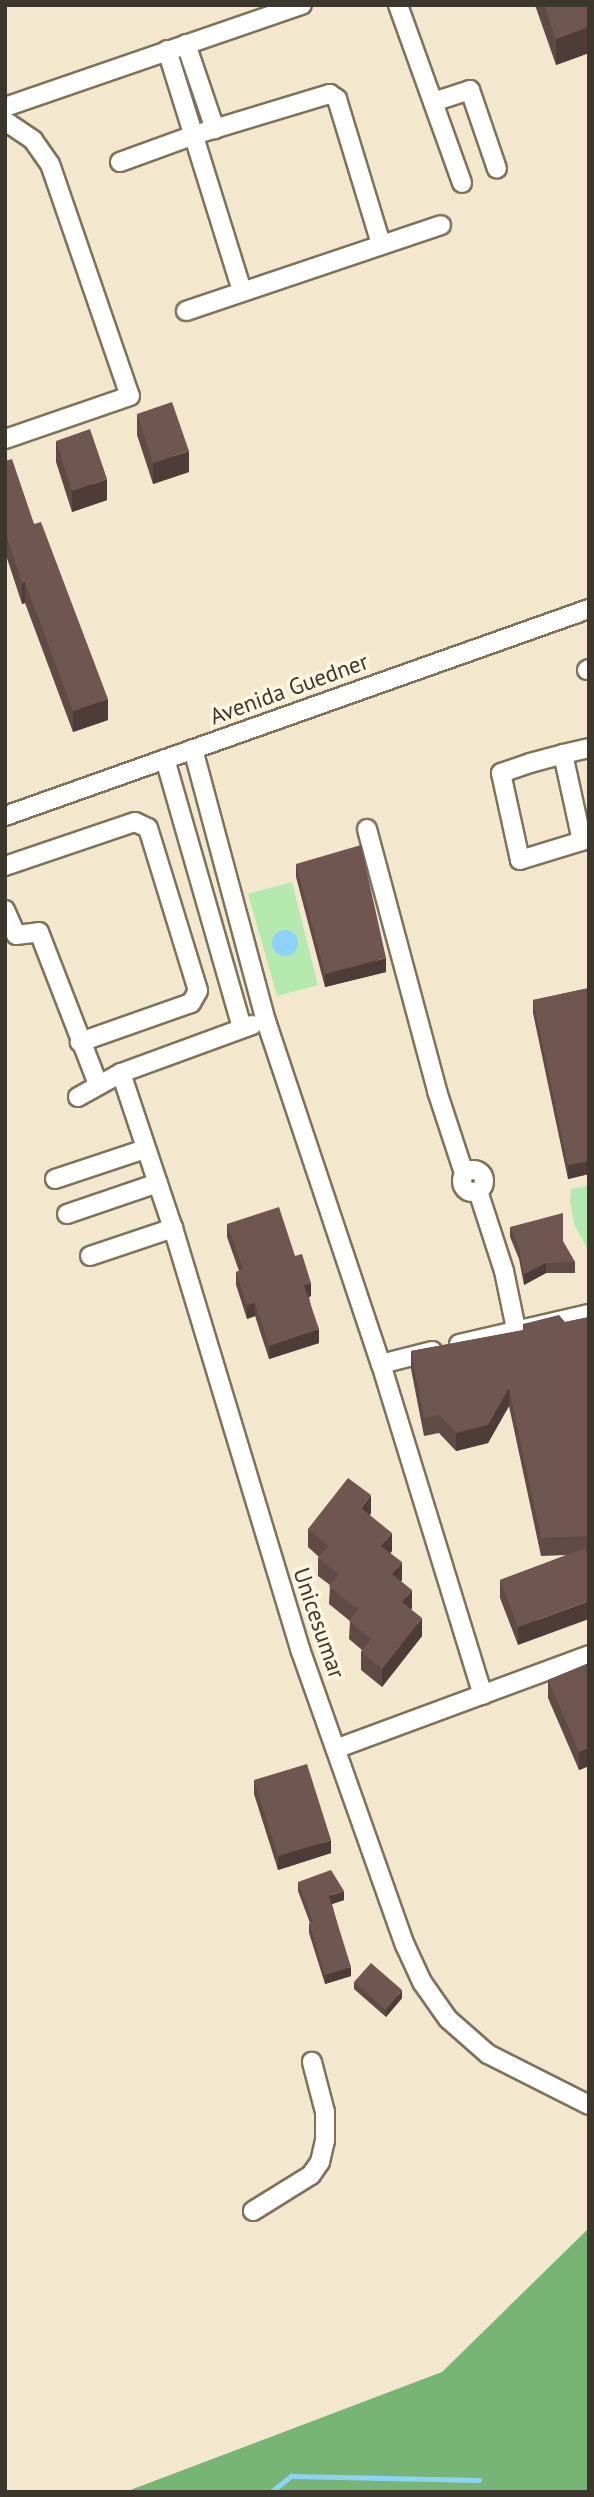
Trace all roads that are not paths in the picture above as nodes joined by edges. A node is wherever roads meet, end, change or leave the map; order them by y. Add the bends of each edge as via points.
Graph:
1 (302, 5) edge
2 (398, 5) edge
3 (186, 44) junction
4 (167, 50) junction
5 (433, 102) junction
6 (5, 107) edge
7 (5, 121) edge
8 (215, 129) junction
9 (194, 135) junction
10 (120, 162) dead end
11 (497, 169) dead end
12 (462, 183) dead end
13 (441, 225) dead end
14 (381, 244) junction
15 (242, 291) junction
16 (186, 311) dead end
17 (5, 439) edge
18 (589, 609) edge
19 (589, 748) edge
20 (193, 749) junction
21 (563, 754) junction
22 (165, 759) junction
23 (5, 816) edge
24 (367, 829) dead end
25 (222, 855) junction
26 (197, 862) junction
27 (5, 866) edge
28 (5, 910) edge
29 (266, 1021) junction
30 (242, 1027) junction
31 (80, 1042) junction
32 (121, 1073) junction
33 (98, 1084) junction
34 (78, 1097) dead end
35 (145, 1149) junction
36 (55, 1179) dead end
37 (158, 1182) junction
38 (67, 1214) dead end
39 (173, 1228) junction
40 (90, 1256) dead end
41 (589, 1314) edge
42 (516, 1329) junction
43 (381, 1364) junction
44 (589, 1655) edge
45 (483, 1695) junction
46 (338, 1748) junction
47 (312, 2062) dead end
48 (589, 2105) edge
49 (253, 2211) dead end

1 - 3 street
2 - 5 street
3 - 4 street
3 - 8 street
4 - 6 street
4 - 9 street
5 - 11 street via 470,90
5 - 12 street
7 - 17 street via 33,140 50,164 130,396
8 - 9 street
8 - 14 street via 328,94 334,96
9 - 10 street
9 - 15 street
13 - 14 street
14 - 15 street
15 - 16 street
18 - 20 street, Avenida Guedner
19 - 21 street
20 - 22 street, Avenida Guedner
20 - 25 street
21 - 21 street via 501,773 520,860 582,841
22 - 23 street, Avenida Guedner
22 - 26 street
24 - 42 street via 427,1057 464,1173 473,1169 482,1173 484,1183 478,1191 491,1223
25 - 26 street
25 - 29 street
26 - 30 street
27 - 31 street via 135,822 148,828 198,991 191,1003
28 - 31 street via 16,935 39,932
29 - 30 street
29 - 43 street
30 - 32 street
31 - 33 street
32 - 33 street
32 - 35 street, Unicesumar
33 - 34 street
35 - 36 street
35 - 37 street, Unicesumar
37 - 38 street
37 - 39 street, Unicesumar
39 - 40 street
39 - 46 street, Unicesumar via 300,1649
41 - 42 street
42 - 43 street
43 - 45 street
44 - 45 street
45 - 46 street
46 - 48 street, Unicesumar via 405,1945 422,1982 448,2019 488,2053
47 - 49 street via 325,2112 320,2162 312,2175

